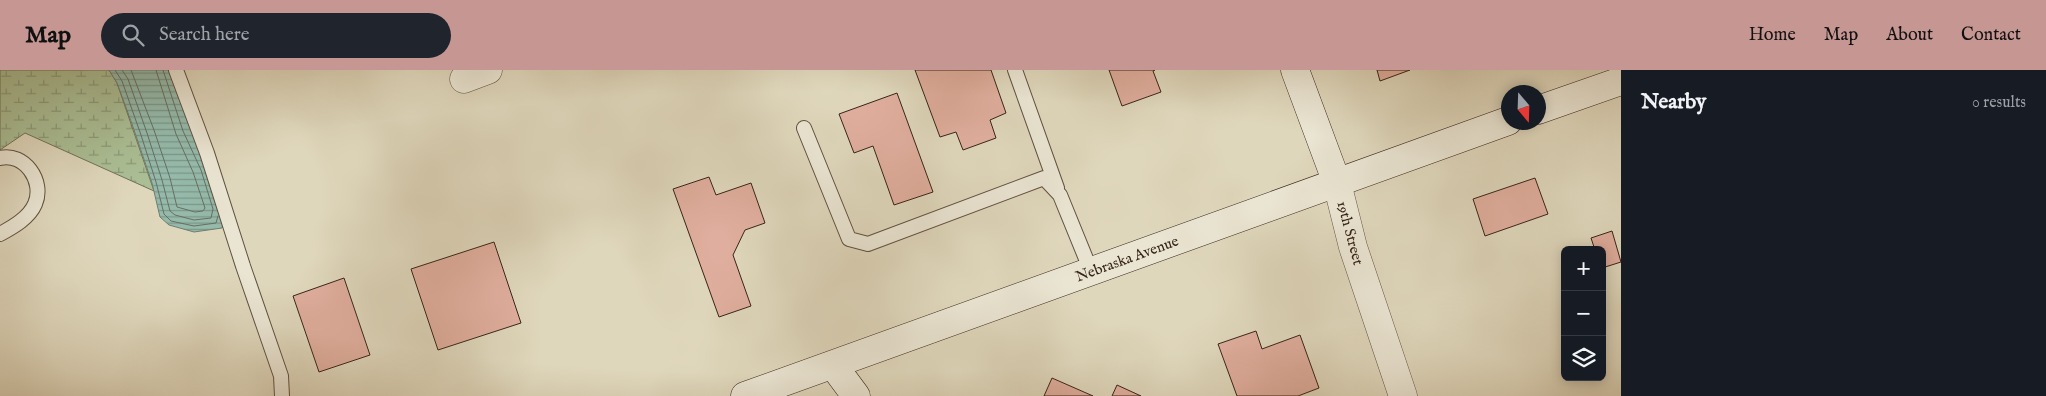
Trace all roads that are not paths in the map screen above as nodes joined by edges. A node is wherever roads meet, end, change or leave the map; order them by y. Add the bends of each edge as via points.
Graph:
1 (176, 70) edge
2 (1015, 70) edge
3 (1295, 70) edge
4 (1621, 81) edge
5 (1546, 107) edge
6 (1501, 124) edge
7 (804, 128) dead end
8 (0, 158) edge
9 (1337, 183) junction
10 (1060, 196) junction
11 (0, 234) edge
12 (1092, 271) junction
13 (833, 364) junction
14 (282, 396) edge
15 (745, 396) edge
16 (834, 396) edge
17 (856, 396) edge
18 (1404, 396) edge

1 - 14 lane via 207,152 281,376
2 - 10 lane
3 - 9 main road, 19th Street
4 - 5 main road
6 - 9 main road, Nebraska Avenue
7 - 10 lane via 849,239 868,244 1044,178
8 - 11 lane via 7,156 24,163 34,175 38,188 35,204 19,223
9 - 12 main road, Nebraska Avenue
9 - 18 main road, 19th Street via 1352,247
10 - 12 lane
12 - 13 main road, Nebraska Avenue
13 - 15 main road, Nebraska Avenue
13 - 16 main road
13 - 17 main road

